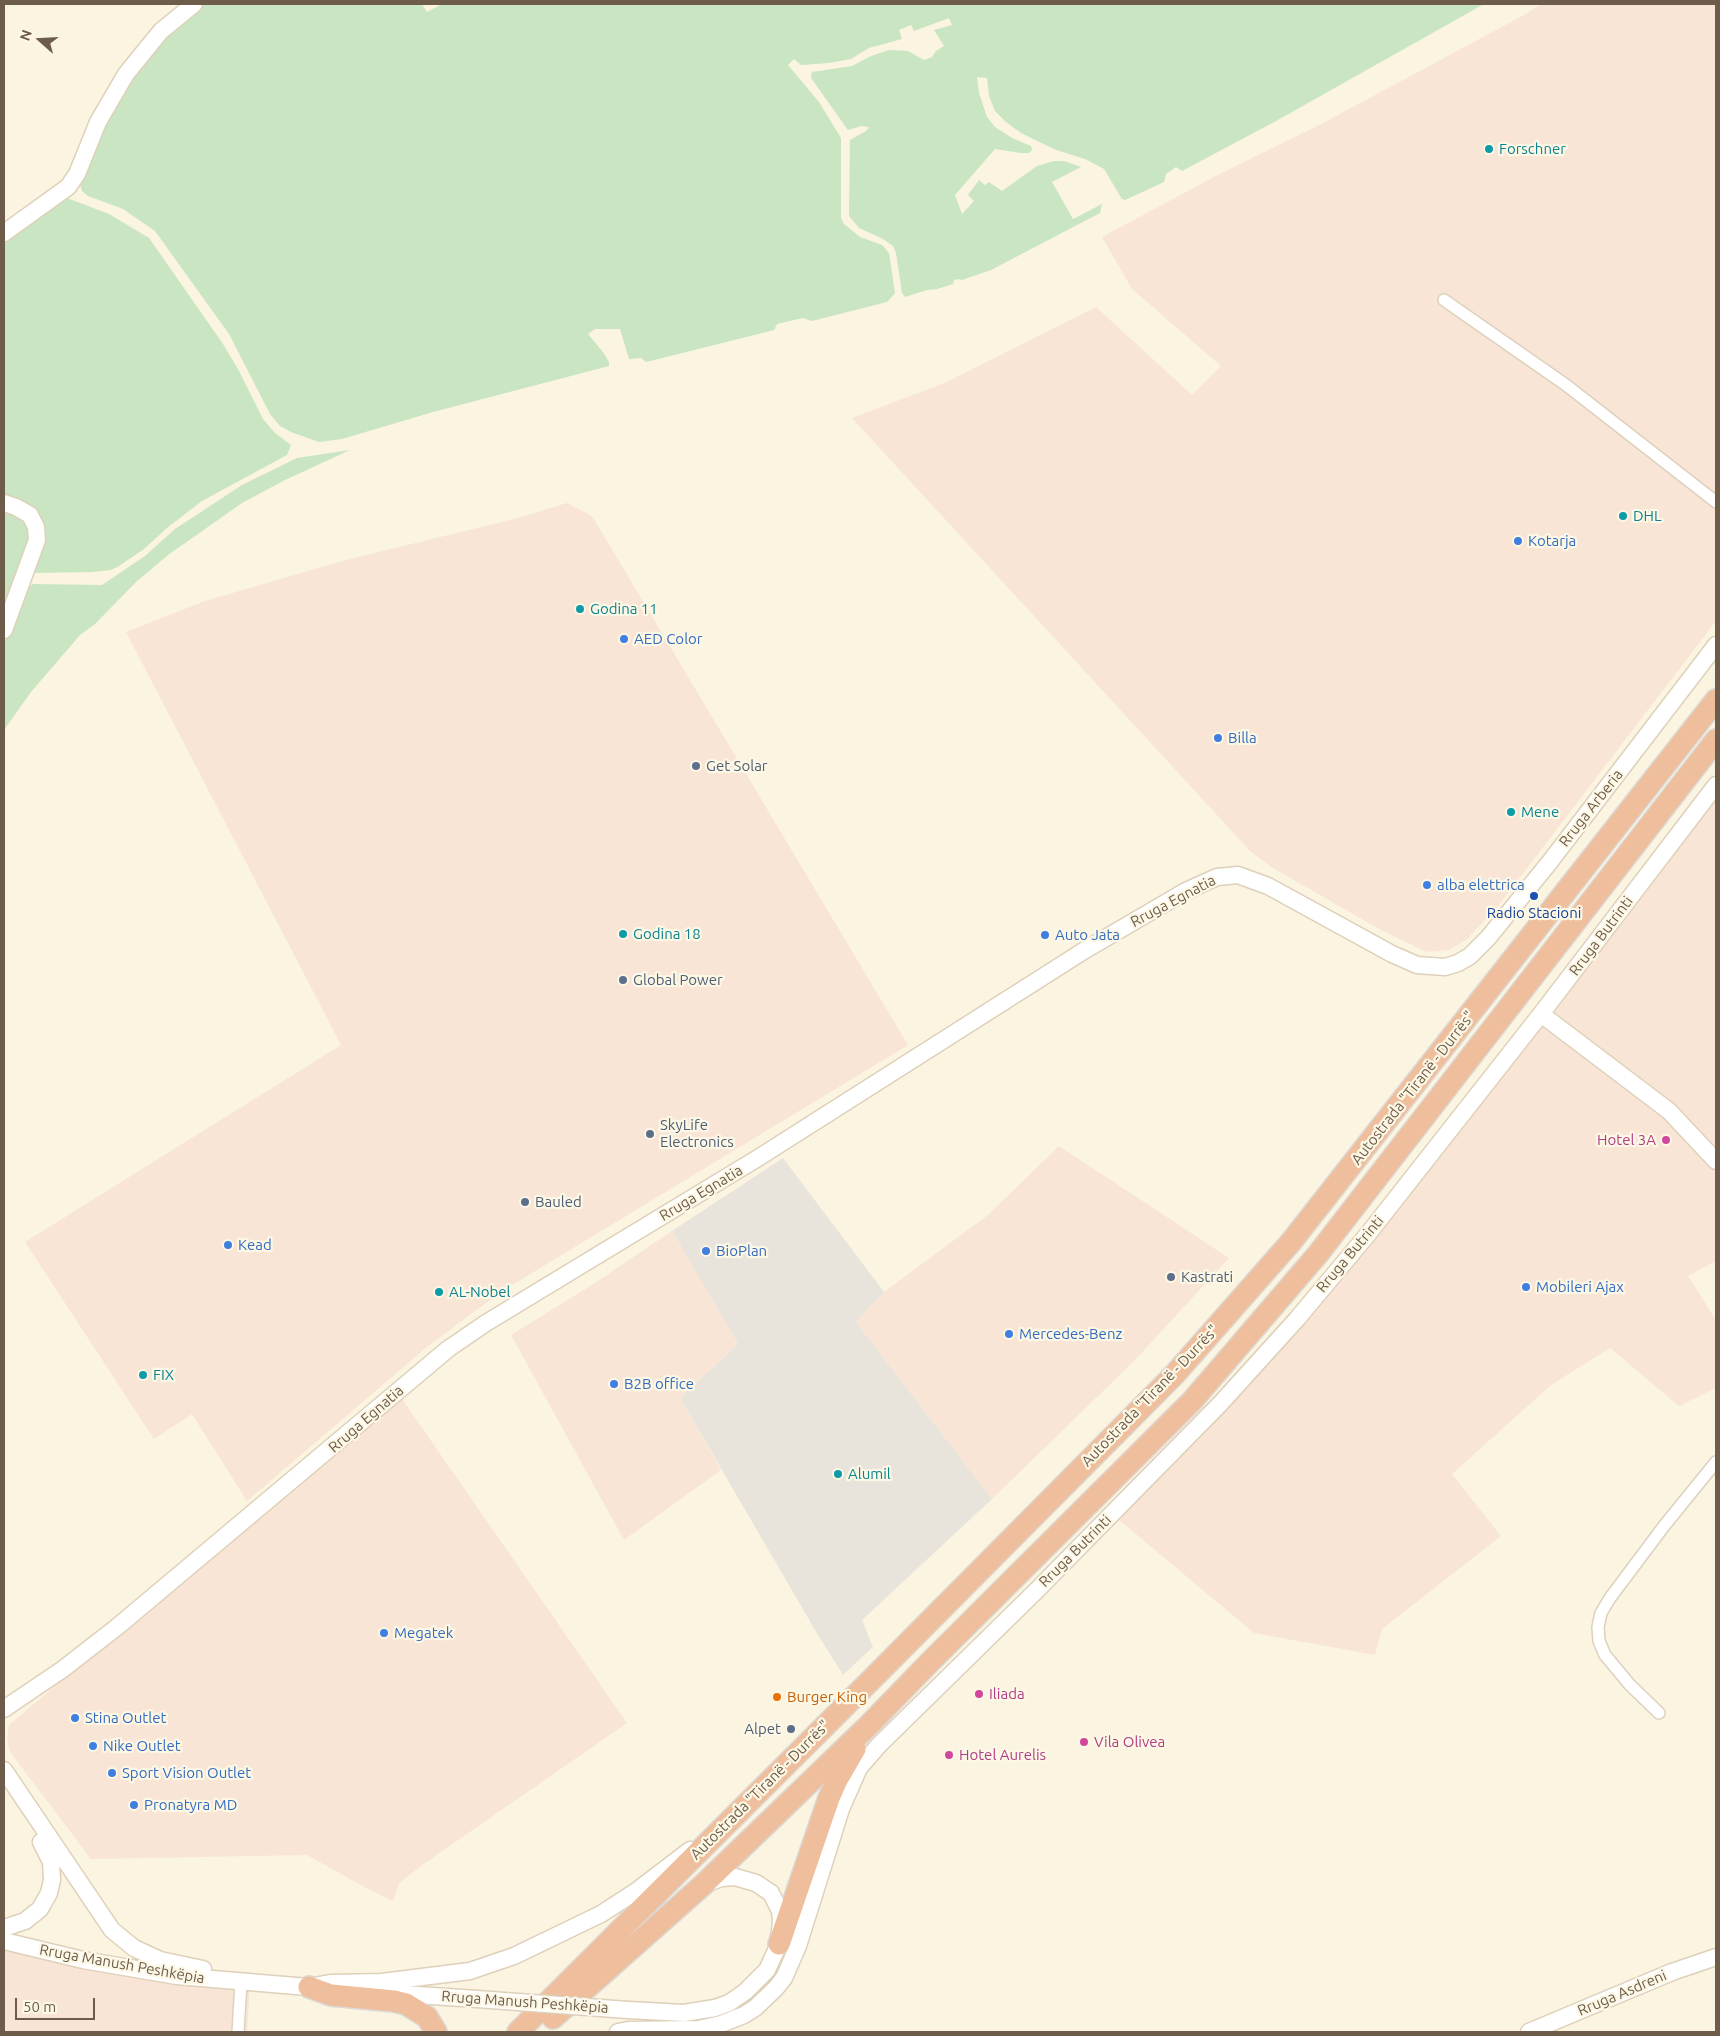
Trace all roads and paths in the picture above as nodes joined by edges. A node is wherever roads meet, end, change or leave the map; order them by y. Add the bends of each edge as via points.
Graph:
1 (194, 4) edge
2 (4, 233) edge
3 (1444, 300) dead end
4 (1716, 502) edge
5 (4, 503) edge
6 (4, 630) edge
7 (1716, 645) edge
8 (1716, 700) edge
9 (1716, 740) edge
10 (1716, 785) edge
11 (1458, 963) joint
12 (1542, 1014) junction
13 (1716, 1161) edge
14 (1716, 1462) edge
15 (4, 1709) edge
16 (1659, 1713) dead end
17 (867, 1728) junction
18 (853, 1765) junction
19 (4, 1770) edge
20 (4, 1789) edge
21 (715, 1834) junction
22 (704, 1884) junction
23 (4, 1928) edge
24 (4, 1941) edge
25 (780, 1944) junction
26 (4, 1951) edge
27 (45, 1952) junction
28 (1716, 1957) edge
29 (241, 1982) junction
30 (308, 1987) junction
31 (699, 2031) edge
32 (238, 2032) edge
33 (436, 2032) edge
34 (518, 2032) edge
35 (539, 2032) edge
36 (618, 2032) edge
37 (1529, 2032) edge

1 - 2 main road via 161,31 126,74 98,122 81,165 68,187
3 - 4 street via 1566,385
5 - 6 main road via 30,515 36,527 37,540
7 - 11 main road, Rruga Arberia via 1549,863 1480,948
8 - 21 highway, Autostrada "Tiranë - Durrës" via 1291,1242 1175,1374
9 - 17 highway, Autostrada "Tiranë - Durrës" via 1318,1254 1192,1401
10 - 12 main road, Rruga Butrinti
11 - 15 main road, Rruga Egnatia via 1430,967 1405,960 1247,877 1217,877 1186,891 1085,950 751,1162 486,1323 441,1355 117,1627
12 - 13 main road via 1668,1110
12 - 18 main road, Rruga Butrinti via 1368,1234 1213,1411 1037,1590 875,1749
14 - 16 street via 1601,1612 1599,1641 1605,1655
17 - 18 highway
17 - 22 highway, Autostrada "Tiranë - Durrës"
18 - 25 highway via 829,1798
18 - 31 main road, Rruga Butrinti via 798,1946 784,1978 767,1998 744,2015
19 - 29 main road via 112,1930 134,1948 160,1960 221,1973
20 - 23 main road via 47,1851 52,1880 49,1894 40,1909 25,1921
21 - 30 main road via 601,1914 514,1956 470,1971
21 - 34 highway, Autostrada "Tiranë - Durrës"
22 - 25 main road via 735,1877 767,1890 780,1911
22 - 35 highway, Autostrada "Tiranë - Durrës"
24 - 27 main road, Rruga Manush Peshkëpia
25 - 30 main road, Rruga Manush Peshkëpia, bridge via 767,1970 745,1992 715,2008 684,2013
26 - 27 main road
27 - 29 main road, Rruga Manush Peshkëpia via 177,1976
28 - 37 main road, Rruga Asdreni
29 - 30 main road, Rruga Manush Peshkëpia
29 - 32 street
30 - 33 highway via 331,1995 394,2000 406,2004 427,2018
31 - 36 main road, Rruga Butrinti

